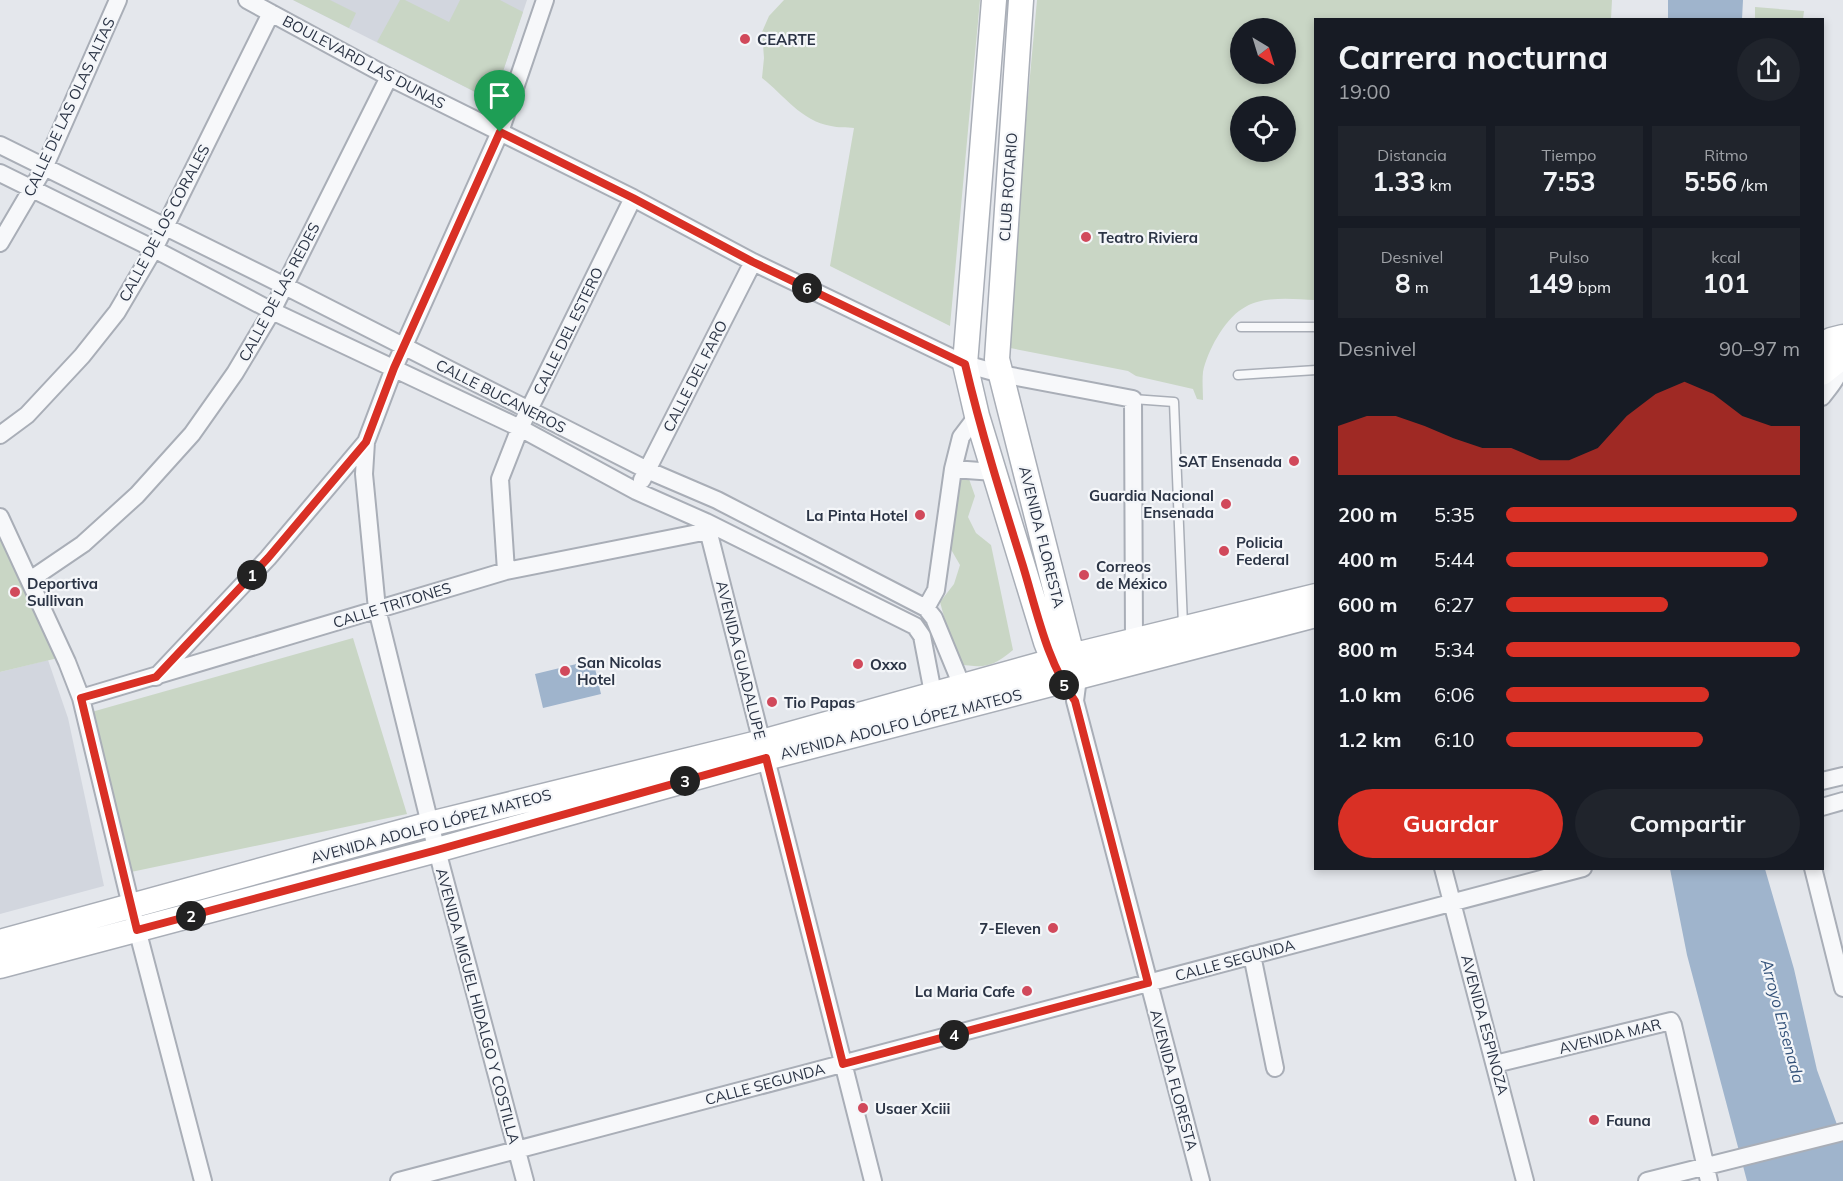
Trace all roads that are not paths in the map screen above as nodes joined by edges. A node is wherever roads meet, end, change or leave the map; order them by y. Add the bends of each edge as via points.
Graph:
1 (118, 0) edge
2 (247, 0) edge
3 (545, 0) edge
4 (994, 0) edge
5 (1021, 0) edge
6 (271, 13) junction
7 (389, 77) junction
8 (500, 132) junction
9 (0, 145) edge
10 (44, 168) junction
11 (0, 173) edge
12 (33, 189) junction
13 (633, 198) junction
14 (165, 226) junction
15 (0, 243) edge
16 (154, 249) junction
17 (753, 262) junction
18 (285, 286) junction
19 (272, 310) junction
20 (1241, 327) dead end
21 (1314, 327) edge
22 (404, 346) junction
23 (1836, 347) edge
24 (965, 364) junction
25 (394, 368) junction
26 (1824, 369) edge
27 (1314, 370) edge
28 (1001, 374) junction
29 (1238, 375) dead end
30 (1824, 394) edge
31 (1133, 399) junction
32 (529, 411) junction
33 (977, 416) junction
34 (520, 428) junction
35 (0, 435) edge
36 (366, 442) junction
37 (953, 469) junction
38 (647, 470) junction
39 (994, 472) junction
40 (636, 491) junction
41 (717, 500) junction
42 (0, 517) edge
43 (707, 527) junction
44 (506, 571) junction
45 (30, 580) junction
46 (1314, 596) edge
47 (926, 608) junction
48 (377, 609) junction
49 (1314, 615) edge
50 (1183, 628) junction
51 (1134, 641) junction
52 (1068, 676) junction
53 (156, 677) junction
54 (962, 686) junction
55 (933, 693) junction
56 (81, 698) junction
57 (764, 750) junction
58 (1843, 776) edge
59 (1824, 781) edge
60 (1843, 801) edge
61 (1824, 806) edge
62 (430, 824) junction
63 (437, 850) junction
64 (1444, 870) edge
65 (1575, 870) edge
66 (1814, 870) edge
67 (1453, 903) junction
68 (130, 906) junction
69 (137, 930) junction
70 (0, 942) edge
71 (1252, 956) junction
72 (0, 966) edge
73 (1148, 983) junction
74 (1843, 988) edge
75 (843, 1064) junction
76 (1495, 1064) junction
77 (1275, 1068) dead end
78 (1843, 1132) edge
79 (517, 1150) junction
80 (1710, 1171) edge
81 (203, 1181) edge
82 (399, 1181) edge
83 (525, 1181) edge
84 (873, 1181) edge
85 (1201, 1181) edge
86 (1526, 1181) edge
87 (1647, 1181) edge

1 - 10 street, CALLE DE LAS OLAS ALTAS
2 - 6 street, BOULEVARD LAS DUNAS
3 - 8 street
4 - 24 main road, CLUB ROTARIO
5 - 28 main road, CLUB ROTARIO via 997,358
6 - 7 street, BOULEVARD LAS DUNAS
6 - 14 street, CALLE DE LOS CORALES
7 - 8 street, BOULEVARD LAS DUNAS
7 - 18 street, CALLE DE LAS REDES
8 - 13 street, BOULEVARD LAS DUNAS
8 - 22 street
9 - 10 street, CALLE BUCANEROS
10 - 12 street, CALLE DE LAS OLAS ALTAS
10 - 14 street, CALLE BUCANEROS
11 - 12 street, CALLE BUCANEROS
12 - 15 street, CALLE DE LAS OLAS ALTAS
12 - 16 street, CALLE BUCANEROS
13 - 17 street, BOULEVARD LAS DUNAS
13 - 32 street, CALLE DEL ESTERO
14 - 16 street, CALLE DE LOS CORALES
14 - 18 street, CALLE BUCANEROS
16 - 19 street, CALLE BUCANEROS
16 - 35 street, CALLE DE LOS CORALES via 117,312 82,356 27,415
17 - 24 street, BOULEVARD LAS DUNAS
17 - 38 street, CALLE DEL FARO
18 - 19 street, CALLE DE LAS REDES
18 - 22 street, CALLE BUCANEROS
19 - 25 street, CALLE BUCANEROS
19 - 45 street, CALLE DE LAS REDES via 235,373 192,434 137,495 90,537
20 - 21 lane
22 - 25 street
22 - 32 street, CALLE BUCANEROS
23 - 26 main road
23 - 30 street via 1840,373
24 - 28 street, BOULEVARD LAS DUNAS
24 - 33 main road, AVENIDA FLORESTA
25 - 34 street, CALLE BUCANEROS
25 - 36 street
27 - 29 lane
28 - 31 street, BOULEVARD LAS DUNAS
28 - 52 main road, AVENIDA FLORESTA
31 - 50 lane via 1174,402
31 - 51 street
32 - 34 street, CALLE DEL ESTERO
32 - 38 street, CALLE BUCANEROS
33 - 37 street via 961,436
33 - 39 main road, AVENIDA FLORESTA
34 - 40 street, CALLE BUCANEROS
34 - 44 street, CALLE DEL ESTERO via 500,479
36 - 48 street, AVENIDA MIGUEL HIDALGO Y COSTILLA via 363,474
36 - 53 street via 268,558
37 - 39 street
37 - 47 street via 936,590
38 - 40 street, CALLE DEL FARO
38 - 41 street, CALLE BUCANEROS
39 - 52 main road, AVENIDA FLORESTA
40 - 43 street, CALLE BUCANEROS
41 - 43 street
41 - 47 street, CALLE BUCANEROS
42 - 45 street
43 - 44 street, CALLE TRITONES
43 - 55 street, CALLE BUCANEROS via 915,626 922,636
43 - 57 street, AVENIDA GUADALUPE
44 - 48 street, CALLE TRITONES
45 - 56 street
46 - 50 main road, AVENIDA ADOLFO LÓPEZ MATEOS
47 - 54 street via 934,618
48 - 53 street, CALLE TRITONES
48 - 62 street, AVENIDA MIGUEL HIDALGO Y COSTILLA
49 - 52 main road, AVENIDA ADOLFO LÓPEZ MATEOS
50 - 51 main road, AVENIDA ADOLFO LÓPEZ MATEOS
51 - 52 main road, AVENIDA ADOLFO LÓPEZ MATEOS
52 - 54 main road, AVENIDA ADOLFO LÓPEZ MATEOS
52 - 57 main road, AVENIDA ADOLFO LÓPEZ MATEOS
52 - 73 street, AVENIDA FLORESTA
53 - 56 street, CALLE TRITONES
54 - 55 main road, AVENIDA ADOLFO LÓPEZ MATEOS
55 - 57 main road, AVENIDA ADOLFO LÓPEZ MATEOS
56 - 68 street
57 - 62 main road, AVENIDA ADOLFO LÓPEZ MATEOS
57 - 63 main road, AVENIDA ADOLFO LÓPEZ MATEOS
57 - 75 street, AVENIDA GUADALUPE
58 - 59 street
60 - 61 street
62 - 63 street, AVENIDA MIGUEL HIDALGO Y COSTILLA
62 - 68 main road, AVENIDA ADOLFO LÓPEZ MATEOS
63 - 69 main road, AVENIDA ADOLFO LÓPEZ MATEOS
63 - 79 street, AVENIDA MIGUEL HIDALGO Y COSTILLA
64 - 67 street, AVENIDA ESPINOZA
65 - 67 street, CALLE SEGUNDA
66 - 74 street
67 - 71 street, CALLE SEGUNDA
67 - 76 street, AVENIDA ESPINOZA
68 - 69 street
68 - 70 main road, AVENIDA ADOLFO LÓPEZ MATEOS
69 - 72 main road, AVENIDA ADOLFO LÓPEZ MATEOS
69 - 81 street
71 - 73 street, CALLE SEGUNDA
71 - 77 street
73 - 75 street, CALLE SEGUNDA
73 - 85 street, AVENIDA FLORESTA
75 - 79 street, CALLE SEGUNDA
75 - 84 street, AVENIDA GUADALUPE
76 - 80 street, AVENIDA MAR via 1671,1021
76 - 86 street, AVENIDA ESPINOZA
78 - 80 street
79 - 82 street, CALLE SEGUNDA
79 - 83 street, AVENIDA MIGUEL HIDALGO Y COSTILLA
80 - 87 street

